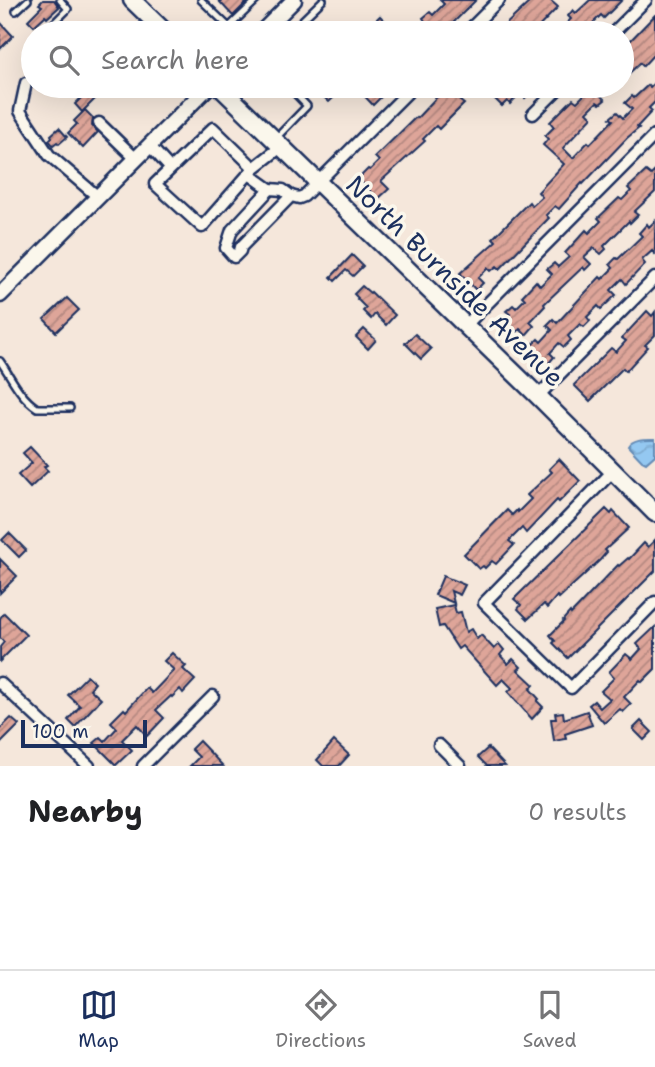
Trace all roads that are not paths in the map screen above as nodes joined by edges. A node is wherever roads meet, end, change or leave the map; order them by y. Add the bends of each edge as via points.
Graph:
1 (28, 0) edge
2 (60, 0) edge
3 (132, 0) edge
4 (201, 0) edge
5 (257, 0) edge
6 (323, 0) edge
7 (499, 0) edge
8 (646, 0) edge
9 (289, 3) edge
10 (16, 11) dead end
11 (56, 21) edge
12 (154, 21) edge
13 (223, 21) edge
14 (235, 21) edge
15 (272, 21) edge
16 (299, 21) edge
17 (302, 21) edge
18 (478, 21) edge
19 (625, 21) edge
20 (23, 98) edge
21 (197, 98) edge
22 (231, 98) edge
23 (299, 98) edge
24 (402, 98) edge
25 (549, 98) edge
26 (533, 114) dead end
27 (99, 123) dead end
28 (655, 135) edge
29 (278, 143) junction
30 (149, 145) junction
31 (136, 159) junction
32 (170, 168) junction
33 (251, 171) junction
34 (318, 181) junction
35 (270, 189) junction
36 (291, 195) junction
37 (98, 197) junction
38 (655, 278) edge
39 (0, 295) edge
40 (466, 325) junction
41 (0, 362) edge
42 (538, 396) junction
43 (70, 408) dead end
44 (613, 471) junction
45 (655, 513) edge
46 (655, 602) edge
47 (0, 683) edge
48 (213, 696) dead end
49 (439, 745) dead end
50 (89, 766) edge
51 (143, 766) edge
52 (460, 766) edge

1 - 10 lane
2 - 11 lane via 67,7
3 - 12 main road
4 - 13 lane
5 - 14 lane
6 - 17 lane
7 - 18 street
8 - 19 street
9 - 15 main road
9 - 16 lane
20 - 37 street via 20,111 49,155
21 - 30 main road
22 - 29 main road, North Burnside Avenue
23 - 29 lane via 307,106
24 - 34 street
25 - 26 street
27 - 31 street
28 - 40 street
29 - 33 street
29 - 34 main road, North Burnside Avenue
30 - 31 main road
30 - 32 street
31 - 37 main road
32 - 33 street via 213,128
32 - 33 street via 155,184 202,227
33 - 35 street
34 - 36 street via 302,198
34 - 40 main road, North Burnside Avenue
35 - 36 street
35 - 36 street via 232,230 226,248 234,257
37 - 39 main road
38 - 42 street
40 - 42 main road, North Burnside Avenue
41 - 43 lane via 32,405
42 - 44 main road, North Burnside Avenue
44 - 45 main road, North Burnside Avenue
44 - 46 street via 484,603 571,688
47 - 50 street
48 - 51 street
49 - 52 street

